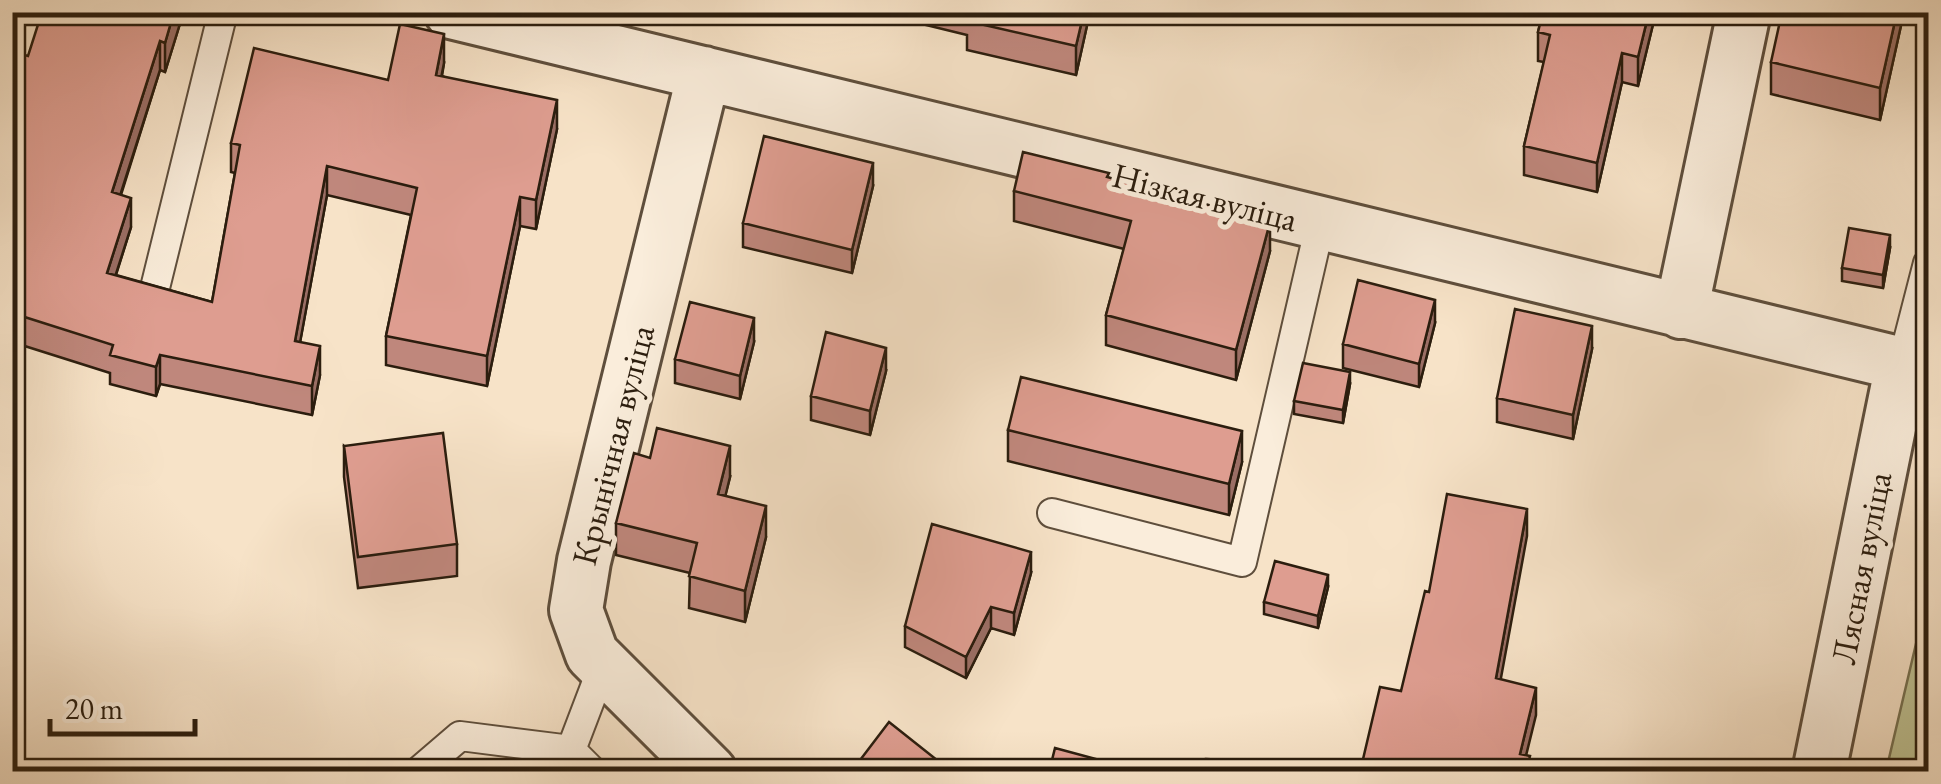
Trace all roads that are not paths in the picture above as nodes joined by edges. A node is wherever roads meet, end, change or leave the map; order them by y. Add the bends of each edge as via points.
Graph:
1 (223, 12) edge
2 (451, 12) edge
3 (1744, 12) edge
4 (704, 74) junction
5 (1320, 225) junction
6 (1928, 263) edge
7 (153, 296) edge
8 (1681, 312) junction
9 (1902, 364) junction
10 (1052, 513) dead end
11 (603, 666) junction
12 (571, 750) junction
13 (418, 772) edge
14 (593, 772) edge
15 (710, 772) edge
16 (1820, 772) edge

1 - 7 lane
2 - 4 street, Нізкая вуліца
3 - 8 street
4 - 5 street, Нізкая вуліца
4 - 11 street, Крынічная вуліца via 584,561 576,610
5 - 8 street, Нізкая вуліца
5 - 10 lane via 1242,562
6 - 9 lane
8 - 9 street, Нізкая вуліца
9 - 16 street, Лясная вуліца
11 - 12 lane
11 - 15 street, Крынічная вуліца
12 - 13 lane via 460,736
12 - 14 lane

